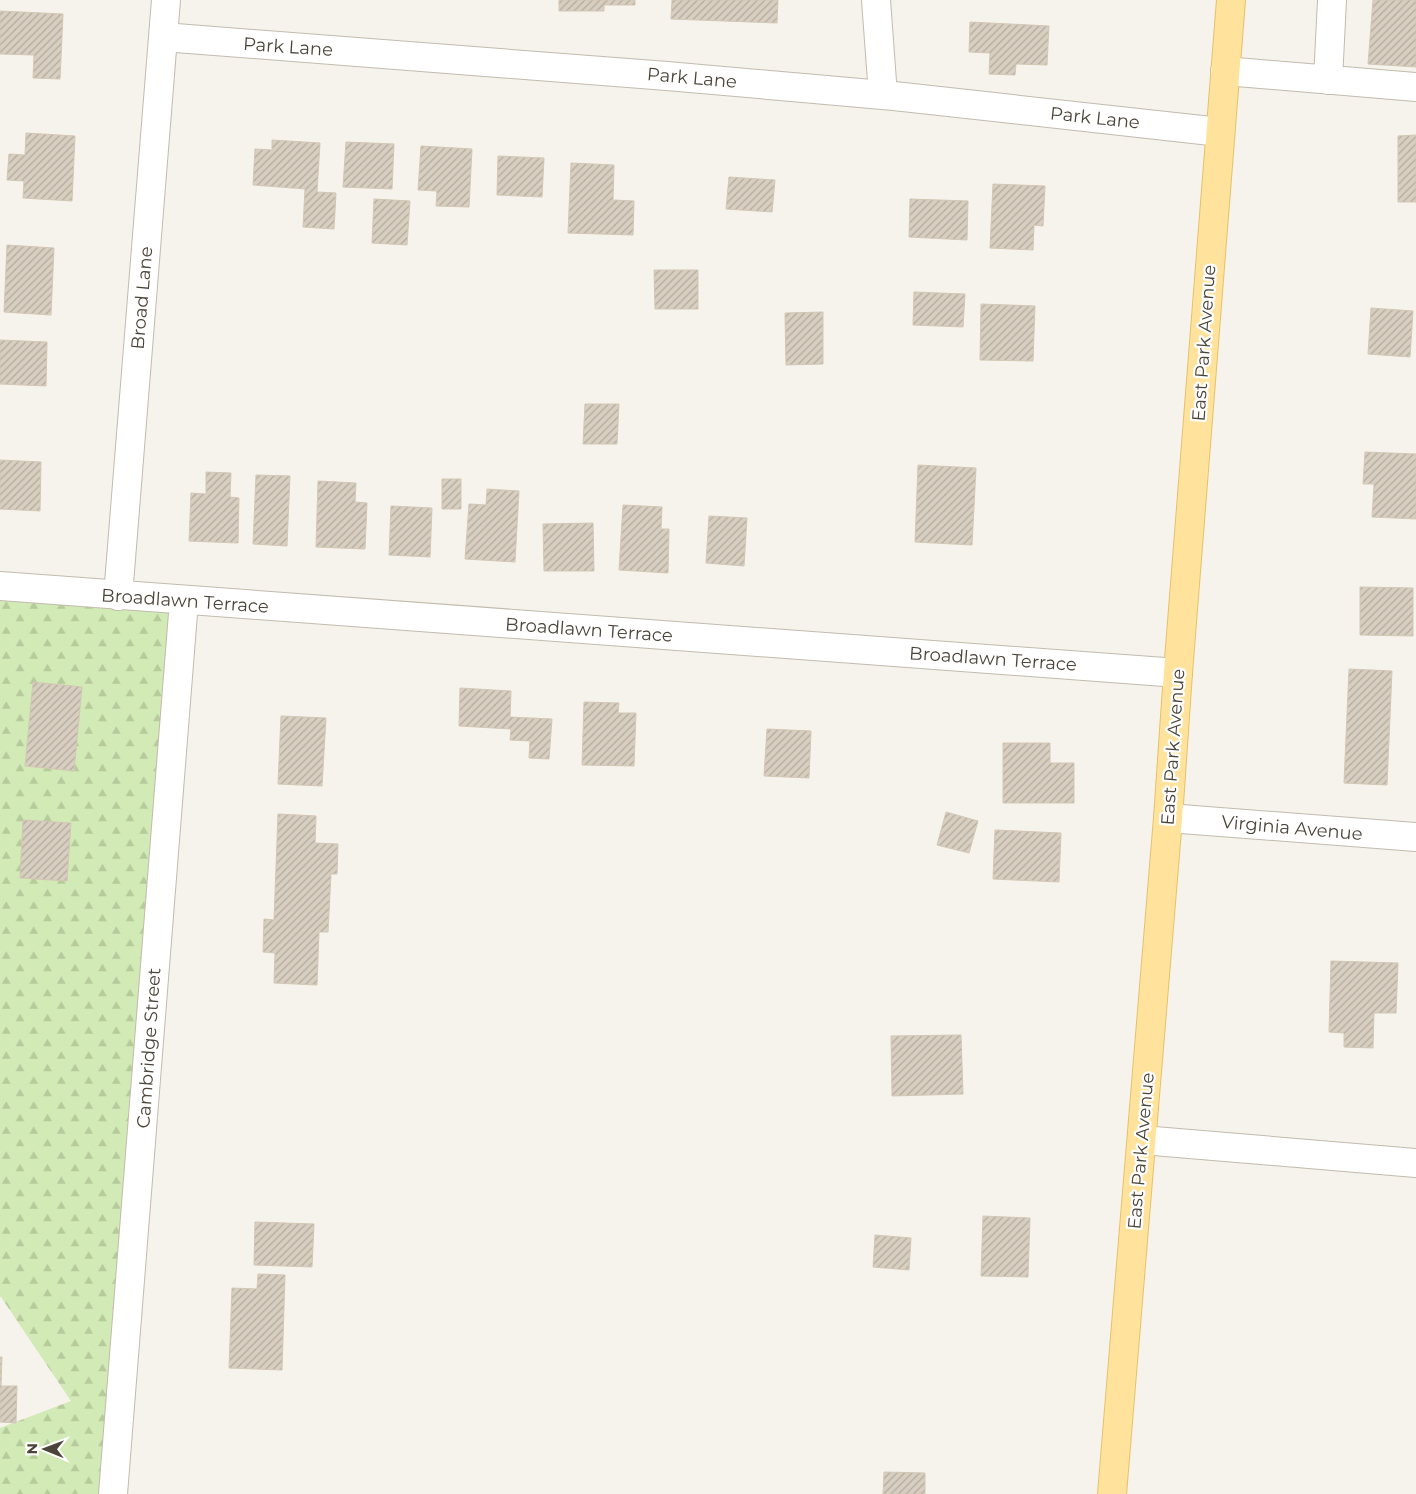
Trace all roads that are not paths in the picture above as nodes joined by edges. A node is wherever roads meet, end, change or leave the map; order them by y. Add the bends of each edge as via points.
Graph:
1 (166, 0) edge
2 (876, 0) edge
3 (1230, 0) edge
4 (1332, 0) edge
5 (163, 37) junction
6 (1225, 72) junction
7 (1328, 80) junction
8 (1416, 87) edge
9 (883, 95) junction
10 (1220, 132) junction
11 (0, 586) edge
12 (118, 596) junction
13 (184, 601) junction
14 (1178, 672) junction
15 (1168, 818) junction
16 (1416, 838) edge
17 (1142, 1140) junction
18 (1416, 1163) edge
19 (113, 1494) edge
20 (1112, 1494) edge

1 - 5 street, Broad Lane
2 - 9 street
3 - 6 main road, East Park Avenue
4 - 7 street
5 - 9 street, Park Lane
5 - 12 street, Broad Lane
6 - 7 street
6 - 10 main road, East Park Avenue
7 - 8 street
9 - 10 street, Park Lane
10 - 14 main road, East Park Avenue
11 - 12 street, Broadlawn Terrace
12 - 13 street, Broadlawn Terrace
13 - 14 street, Broadlawn Terrace
13 - 19 street, Cambridge Street
14 - 15 main road, East Park Avenue
15 - 16 street, Virginia Avenue
15 - 17 main road, East Park Avenue
17 - 18 street
17 - 20 main road, East Park Avenue

